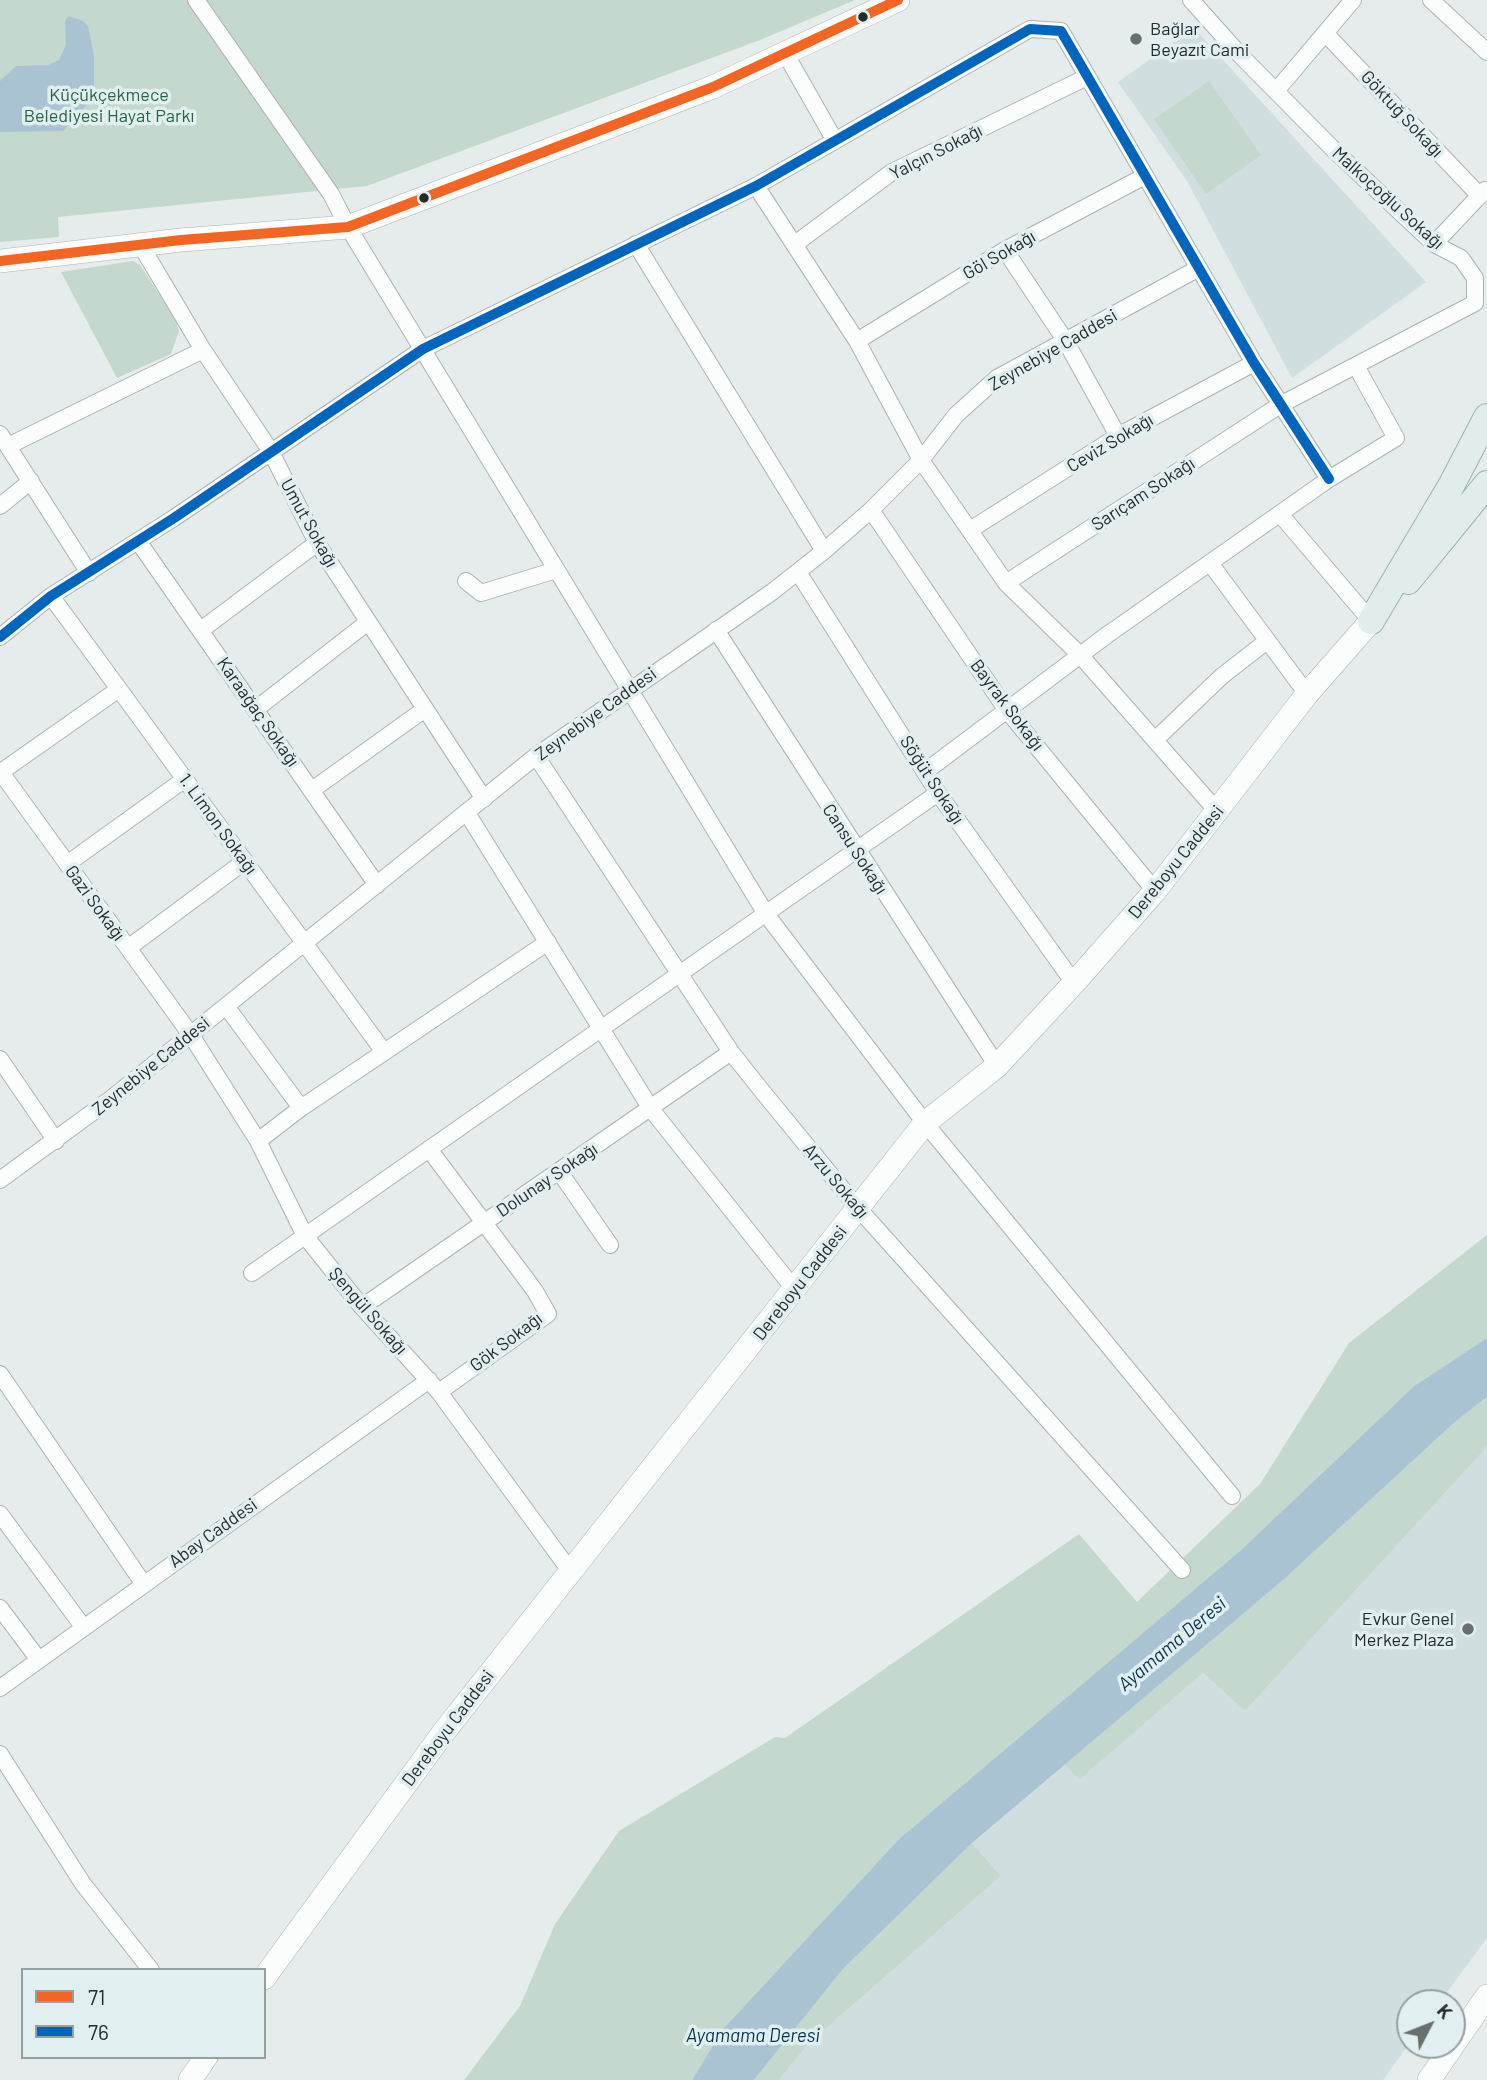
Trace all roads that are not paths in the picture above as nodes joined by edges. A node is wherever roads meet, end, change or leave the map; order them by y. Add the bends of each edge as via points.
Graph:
1 (196, 0) edge
2 (898, 0) edge
3 (1353, 0) edge
4 (1432, 0) edge
5 (1199, 3) edge
6 (1325, 33) junction
7 (1487, 52) edge
8 (785, 53) junction
9 (1087, 77) junction
10 (1276, 91) junction
11 (834, 139) junction
12 (1145, 176) junction
13 (756, 186) junction
14 (1483, 192) edge
15 (348, 227) junction
16 (140, 244) junction
17 (636, 244) junction
18 (794, 244) junction
19 (1434, 244) junction
20 (1005, 250) junction
21 (0, 261) edge
22 (1199, 268) junction
23 (1065, 340) junction
24 (857, 341) junction
25 (204, 349) junction
26 (422, 349) junction
27 (1254, 363) junction
28 (1356, 366) junction
29 (1280, 405) junction
30 (1487, 417) edge
31 (1118, 436) junction
32 (4, 440) edge
33 (270, 450) junction
34 (920, 460) junction
35 (1329, 480) junction
36 (31, 481) junction
37 (1487, 484) edge
38 (0, 506) edge
39 (871, 510) junction
40 (1280, 514) junction
41 (970, 530) junction
42 (138, 541) junction
43 (317, 543) junction
44 (824, 551) junction
45 (1210, 563) junction
46 (556, 570) junction
47 (798, 572) junction
48 (89, 573) junction
49 (466, 581) dead end
50 (1006, 583) junction
51 (51, 596) junction
52 (1371, 621) junction
53 (368, 622) junction
54 (201, 629) junction
55 (716, 630) junction
56 (0, 637) edge
57 (1267, 641) junction
58 (1080, 655) junction
59 (119, 689) junction
60 (629, 689) junction
61 (1307, 694) junction
62 (256, 709) junction
63 (425, 709) junction
64 (1006, 709) junction
65 (1155, 740) junction
66 (536, 756) junction
67 (1, 771) edge
68 (926, 771) junction
69 (185, 779) junction
70 (312, 790) junction
71 (939, 793) junction
72 (484, 799) junction
73 (1217, 811) junction
74 (467, 813) junction
75 (855, 851) junction
76 (245, 861) junction
77 (67, 864) junction
78 (377, 885) junction
79 (1155, 891) junction
80 (766, 914) junction
81 (548, 942) junction
82 (305, 943) junction
83 (128, 948) junction
84 (680, 974) junction
85 (1074, 984) junction
86 (226, 1006) junction
87 (605, 1030) junction
88 (191, 1035) junction
89 (384, 1052) junction
90 (731, 1052) junction
91 (0, 1059) edge
92 (997, 1066) junction
93 (301, 1108) junction
94 (651, 1109) junction
95 (925, 1122) junction
96 (56, 1141) junction
97 (258, 1141) junction
98 (429, 1149) junction
99 (559, 1171) junction
100 (0, 1180) edge
101 (858, 1208) junction
102 (484, 1223) junction
103 (305, 1236) junction
104 (610, 1245) dead end
105 (252, 1273) dead end
106 (795, 1290) junction
107 (362, 1307) junction
108 (0, 1374) edge
109 (434, 1386) junction
110 (1232, 1496) dead end
111 (0, 1514) edge
112 (1182, 1570) dead end
113 (571, 1572) junction
114 (143, 1583) junction
115 (0, 1608) edge
116 (84, 1628) junction
117 (39, 1660) junction
118 (0, 1688) edge
119 (0, 1754) edge
120 (149, 1968) edge
121 (266, 1975) edge
122 (1487, 1996) edge
123 (205, 2059) edge
124 (190, 2080) edge
125 (1429, 2080) edge

1 - 15 street via 331,194
2 - 8 main road
3 - 6 street
4 - 7 street
5 - 10 street, Malkoçoğlu Sokağı
6 - 10 street
6 - 14 street, Göktuğ Sokağı
8 - 11 street
8 - 15 main road via 713,87
9 - 11 street via 1061,31 1030,29
9 - 12 street
9 - 18 street, Yalçın Sokağı via 892,172
10 - 19 street, Malkoçoğlu Sokağı
11 - 13 street
12 - 20 street, Göl Sokağı
12 - 22 street
13 - 17 street
13 - 18 street
14 - 19 street
15 - 16 main road
15 - 26 street
16 - 21 main road
16 - 25 street, Umut Sokağı
17 - 26 street
17 - 44 street
18 - 24 street
19 - 28 street, Malkoçoğlu Sokağı via 1461,258 1475,278 1475,303
20 - 23 street
20 - 24 street, Göl Sokağı
22 - 23 street, Zeynebiye Caddesi
22 - 27 street
23 - 31 street
23 - 34 street, Zeynebiye Caddesi via 997,378 956,415
24 - 34 street
25 - 32 street
25 - 33 street, Umut Sokağı
26 - 33 street
26 - 46 street
27 - 29 street
27 - 31 street, Ceviz Sokağı
28 - 29 street, Malkoçoğlu Sokağı
28 - 35 street via 1396,438
29 - 35 street
29 - 50 street, Sarıçam Sokağı
30 - 52 main road
31 - 41 street, Ceviz Sokağı
32 - 36 street
33 - 42 street
33 - 43 street, Umut Sokağı
34 - 39 street, Zeynebiye Caddesi
34 - 41 street
35 - 40 street
36 - 38 street
36 - 48 street
37 - 52 main road via 1425,563
39 - 44 street, Zeynebiye Caddesi
39 - 64 street, Bayrak Sokağı
40 - 45 street
40 - 52 street
41 - 50 street
42 - 48 street
42 - 54 street, Karaağaç Sokağı
43 - 53 street, Umut Sokağı
43 - 54 street
44 - 47 street, Zeynebiye Caddesi
45 - 57 street
45 - 58 street
46 - 49 street via 481,593
46 - 60 street
47 - 55 street, Zeynebiye Caddesi
47 - 68 street, Söğüt Sokağı
48 - 51 street
50 - 58 street
51 - 56 street
51 - 59 street, 1. Limon Sokağı
52 - 61 main road, Dereboyu Caddesi
53 - 62 street
53 - 63 street, Umut Sokağı
54 - 62 street, Karaağaç Sokağı
55 - 60 street, Zeynebiye Caddesi
55 - 75 street, Cansu Sokağı
57 - 61 street
57 - 65 street via 1222,676
58 - 64 street
58 - 65 street
59 - 67 street
59 - 69 street, 1. Limon Sokağı
60 - 66 street, Zeynebiye Caddesi
60 - 80 street
61 - 73 main road, Dereboyu Caddesi
62 - 70 street, Karaağaç Sokağı
63 - 70 street
63 - 72 street, Umut Sokağı
64 - 68 street
64 - 79 street, Bayrak Sokağı
65 - 73 street
66 - 72 street, Zeynebiye Caddesi
66 - 84 street, Arzu Sokağı
67 - 77 street, Gazi Sokağı
68 - 71 street, Söğüt Sokağı
69 - 76 street, 1. Limon Sokağı
69 - 77 street
70 - 78 street, Karaağaç Sokağı
71 - 75 street
71 - 85 street, Söğüt Sokağı
72 - 74 street, Zeynebiye Caddesi
73 - 79 main road, Dereboyu Caddesi
74 - 78 street, Zeynebiye Caddesi
74 - 81 street
75 - 80 street
75 - 92 street, Cansu Sokağı
76 - 82 street, 1. Limon Sokağı
76 - 83 street
77 - 83 street, Gazi Sokağı
78 - 82 street, Zeynebiye Caddesi
79 - 85 main road, Dereboyu Caddesi
80 - 84 street
80 - 95 street
81 - 87 street
81 - 89 street
82 - 86 street, Zeynebiye Caddesi
82 - 89 street, 1. Limon Sokağı
83 - 88 street, Gazi Sokağı
84 - 87 street
84 - 90 street, Arzu Sokağı
85 - 92 main road, Dereboyu Caddesi
86 - 88 street, Zeynebiye Caddesi
86 - 93 street
87 - 94 street
87 - 98 street
88 - 96 street, Zeynebiye Caddesi
88 - 97 street, Şengül Sokağı
89 - 93 street
90 - 94 street, Dolunay Sokağı
90 - 101 street, Arzu Sokağı
91 - 96 street
92 - 95 main road, Dereboyu Caddesi
93 - 97 street
94 - 99 street, Dolunay Sokağı
94 - 106 street
95 - 101 main road, Dereboyu Caddesi
95 - 110 street
96 - 100 street, Zeynebiye Caddesi
97 - 103 street, Şengül Sokağı
98 - 102 street, Gök Sokağı
98 - 103 street
99 - 102 street, Dolunay Sokağı
99 - 104 street
101 - 106 main road, Dereboyu Caddesi
101 - 112 street, Arzu Sokağı
102 - 107 street, Dolunay Sokağı
102 - 109 street, Gök Sokağı via 548,1314
103 - 105 street
103 - 107 street, Şengül Sokağı
106 - 113 main road, Dereboyu Caddesi
107 - 109 street, Şengül Sokağı
108 - 114 street
109 - 113 street, Şengül Sokağı
109 - 114 street, Abay Caddesi
111 - 116 street
113 - 121 main road, Dereboyu Caddesi via 443,1733
114 - 116 street, Abay Caddesi
115 - 117 street
116 - 117 street, Abay Caddesi
117 - 118 street, Abay Caddesi
119 - 120 street via 83,1884
122 - 125 main road
123 - 124 main road

